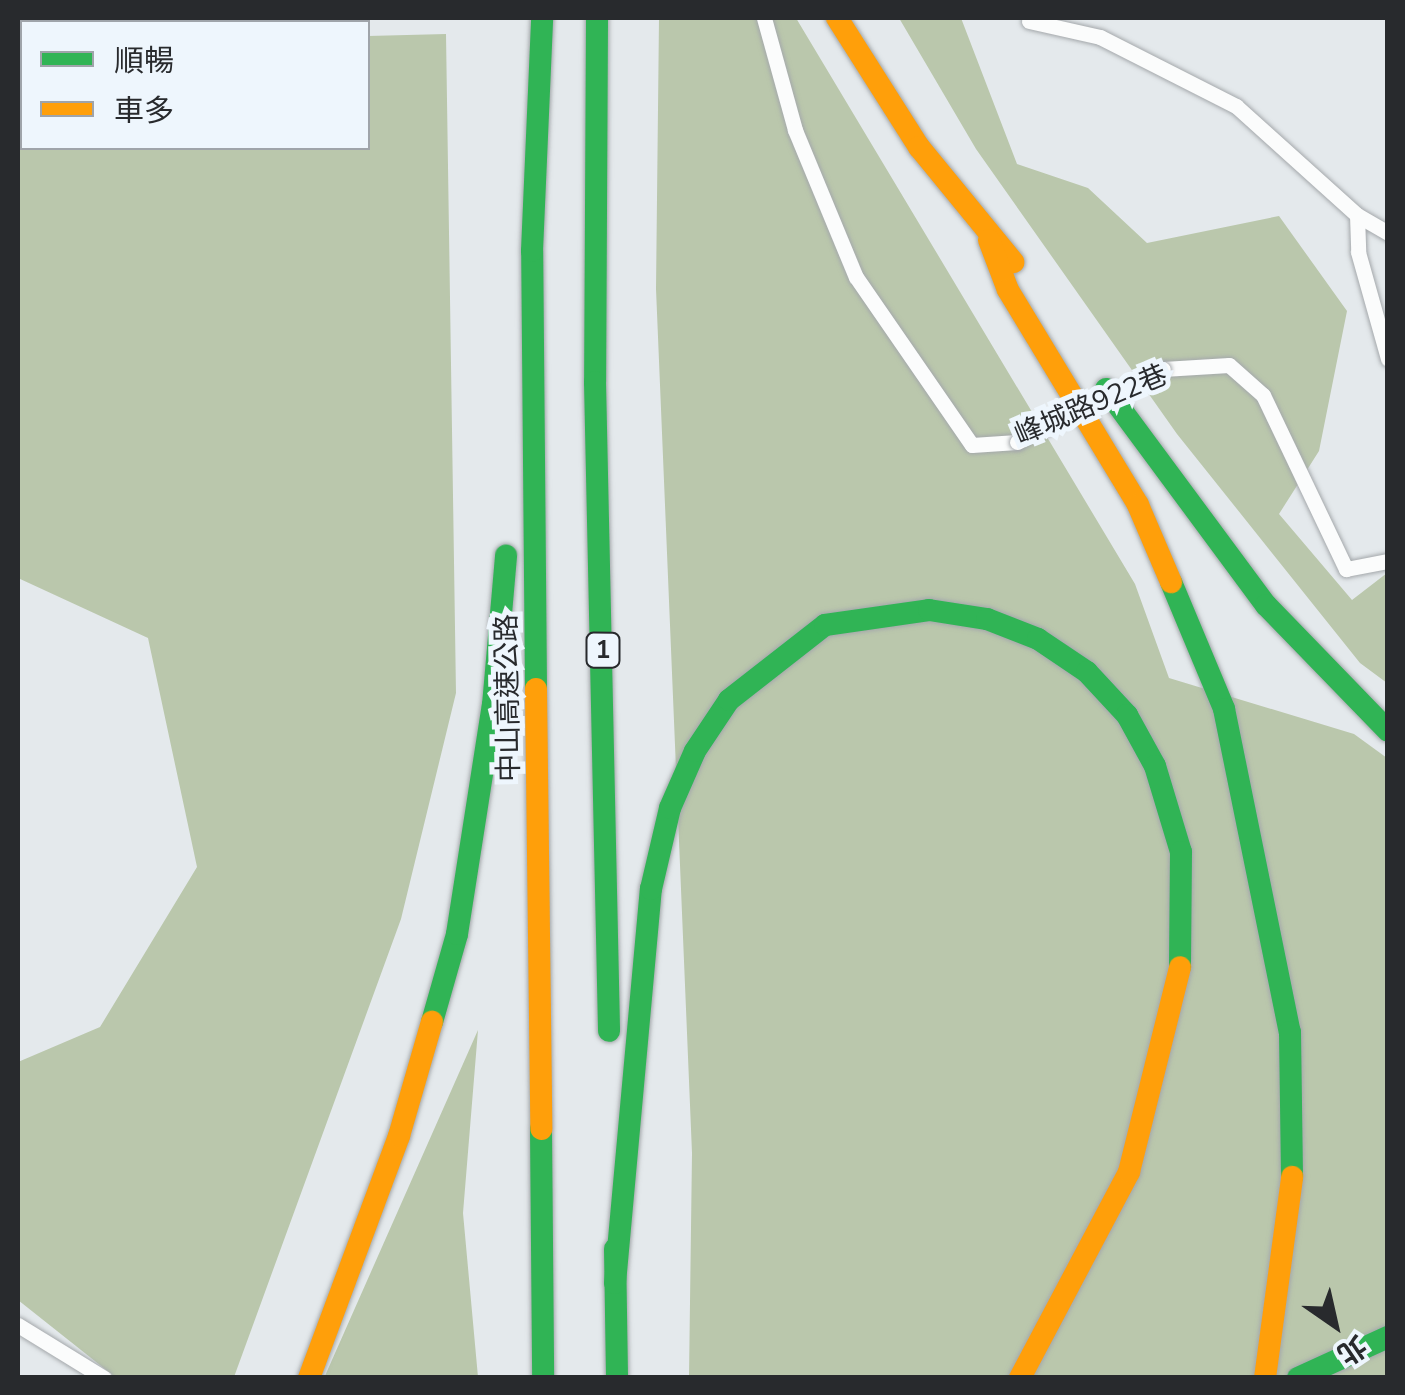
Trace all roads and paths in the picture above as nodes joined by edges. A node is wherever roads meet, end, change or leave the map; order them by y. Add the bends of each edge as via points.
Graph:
1 (542, 18) edge
2 (597, 18) edge
3 (764, 18) edge
4 (838, 18) edge
5 (1029, 21) dead end
6 (1357, 216) junction
7 (1388, 234) edge
8 (989, 240) junction
9 (532, 251) junction
10 (1030, 277) dead end
11 (1388, 360) edge
12 (1094, 371) dead end
13 (1388, 561) edge
14 (1388, 731) edge
15 (616, 1282) junction
16 (18, 1325) edge
17 (1388, 1337) edge
18 (104, 1378) edge
19 (309, 1378) edge
20 (543, 1378) edge
21 (617, 1378) edge
22 (1020, 1378) edge
23 (1265, 1378) edge
24 (1298, 1378) edge

1 - 9 highway, 中山高速公路
2 - 15 highway, 1 via 595,382
3 - 13 lane, 峰城路922巷, bridge via 795,130 856,277 972,444 1018,442 1164,369 1229,365 1263,395 1346,568
4 - 8 highway via 919,147
5 - 6 lane via 1100,37 1236,106
6 - 7 lane
6 - 11 lane via 1358,252
8 - 10 highway
8 - 23 highway via 1008,290 1138,505 1224,709 1290,1032 1292,1180
9 - 19 highway via 493,704 457,934 399,1136
9 - 20 highway, 中山高速公路
12 - 14 highway via 1266,604
15 - 21 highway, 1
15 - 22 highway via 652,890 670,808 695,751 728,700 825,625 929,610 987,619 1038,639 1086,672 1127,715 1156,766 1182,852 1180,976 1129,1172
16 - 18 lane
17 - 24 highway

